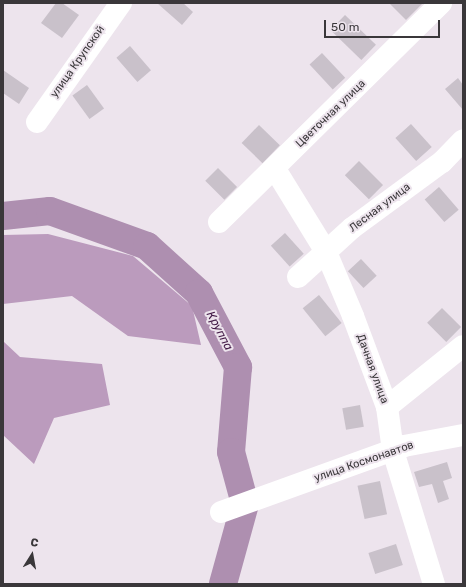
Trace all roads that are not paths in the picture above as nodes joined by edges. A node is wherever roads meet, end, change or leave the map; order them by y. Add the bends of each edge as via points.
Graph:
1 (121, 3) edge
2 (441, 3) edge
3 (37, 122) dead end
4 (463, 140) edge
5 (274, 169) junction
6 (219, 222) dead end
7 (326, 252) junction
8 (298, 277) dead end
9 (463, 346) edge
10 (387, 407) junction
11 (463, 436) edge
12 (393, 451) junction
13 (221, 512) dead end
14 (434, 584) edge

1 - 3 street, улица Крупской
2 - 5 street, Цветочная улица
4 - 7 street, Лесная улица via 442,162
5 - 6 street, Цветочная улица
5 - 7 street, Дачная улица
7 - 8 street, Лесная улица
7 - 10 street, Дачная улица
9 - 10 street
10 - 12 street, Дачная улица
11 - 12 street, улица Космонавтов
12 - 13 street, улица Космонавтов
12 - 14 street, Дачная улица

